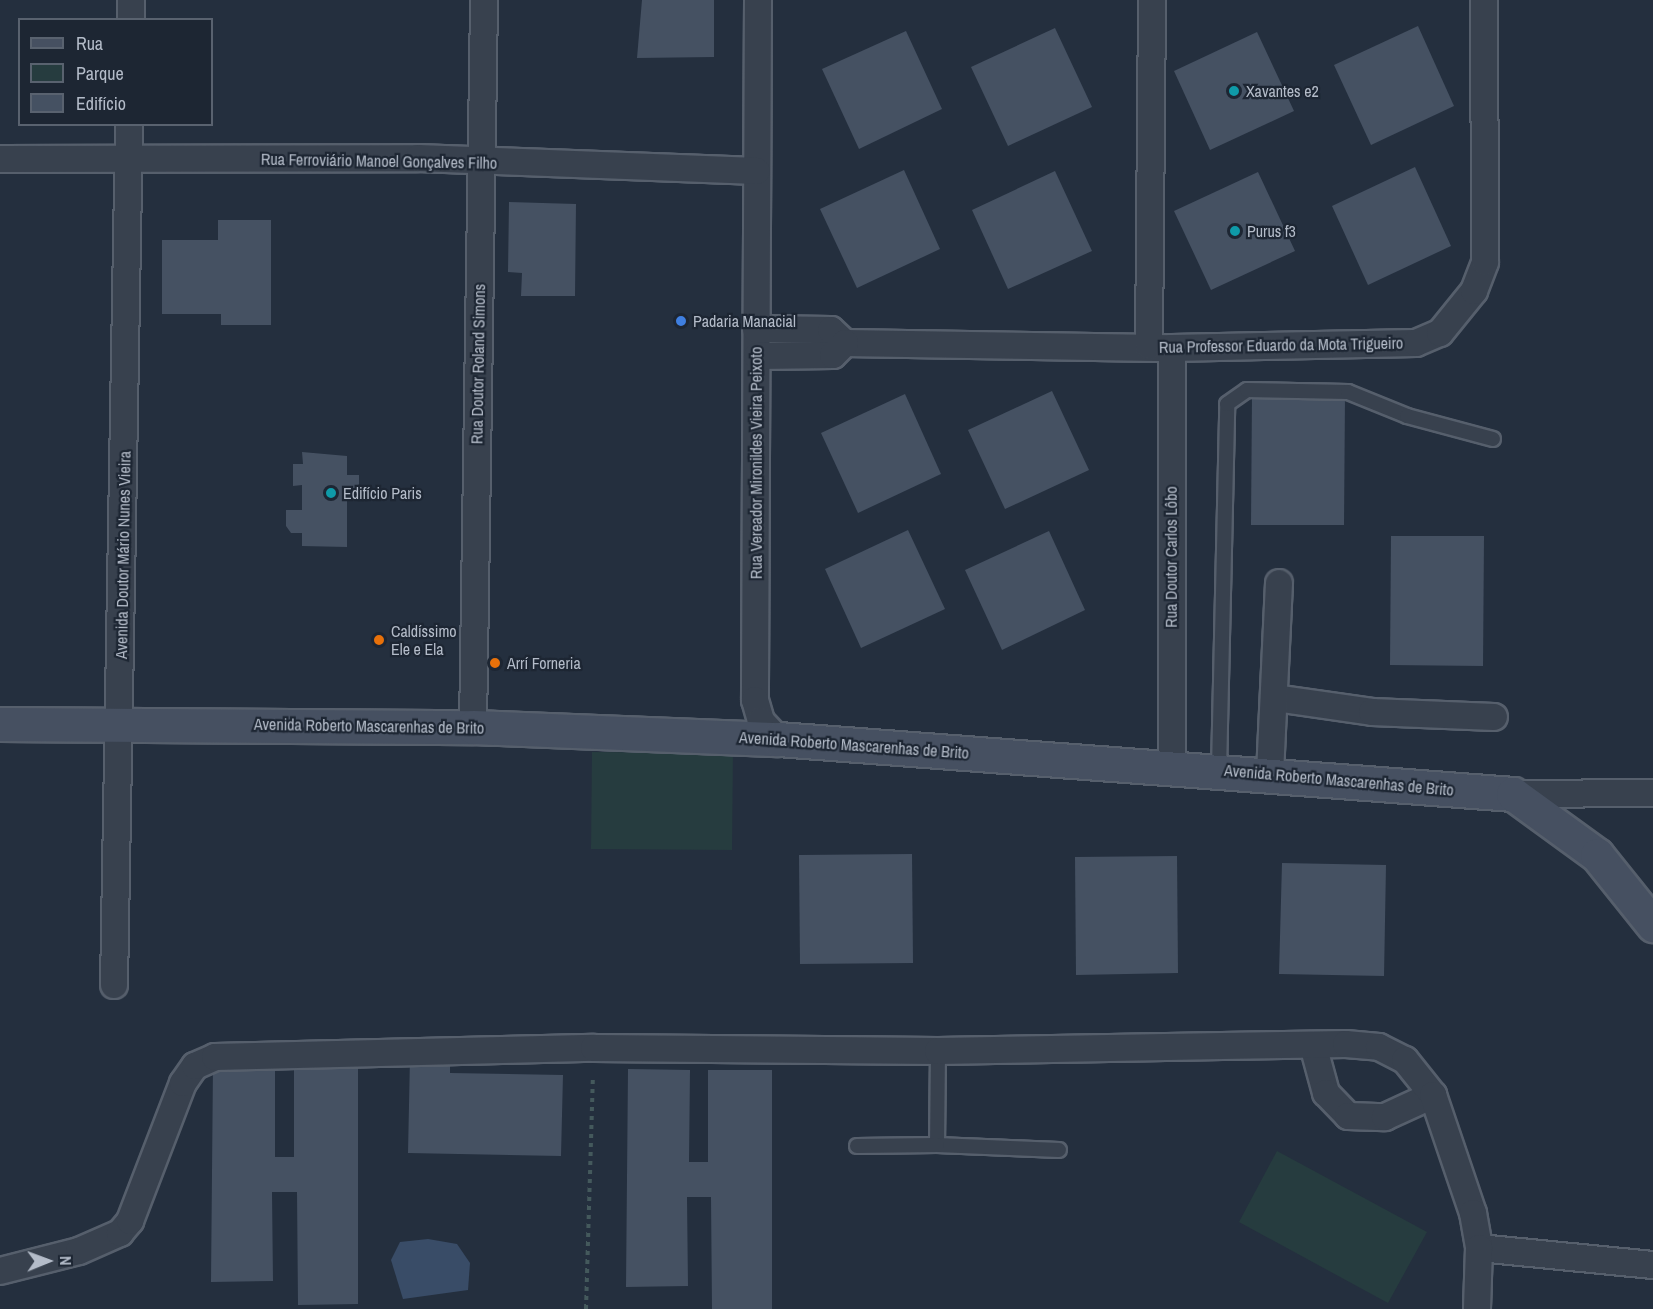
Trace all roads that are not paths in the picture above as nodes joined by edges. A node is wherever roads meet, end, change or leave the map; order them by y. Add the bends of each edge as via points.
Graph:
1 (131, 0) edge
2 (484, 0) edge
3 (758, 0) edge
4 (1152, 0) edge
5 (1484, 0) edge
6 (131, 18) edge
7 (129, 126) edge
8 (0, 159) edge
9 (129, 160) junction
10 (481, 162) junction
11 (757, 171) junction
12 (756, 329) junction
13 (845, 343) junction
14 (1160, 347) junction
15 (757, 356) junction
16 (1493, 439) dead end
17 (1279, 583) dead end
18 (1275, 698) junction
19 (1494, 717) dead end
20 (0, 724) edge
21 (120, 724) junction
22 (473, 727) junction
23 (778, 739) junction
24 (1172, 766) junction
25 (1219, 770) junction
26 (1270, 774) junction
27 (1653, 793) edge
28 (1513, 794) junction
29 (1653, 925) edge
30 (114, 985) dead end
31 (1313, 1045) junction
32 (938, 1052) junction
33 (1433, 1095) junction
34 (938, 1145) junction
35 (857, 1146) dead end
36 (1059, 1150) dead end
37 (1479, 1248) junction
38 (1653, 1265) edge
39 (0, 1271) edge
40 (1477, 1309) edge

1 - 6 street
2 - 10 street, Rua Doutor Roland Simons
3 - 11 street, Rua Vereador Mironildes Vieira Peixoto
4 - 14 street, Rua Doutor Carlos Lôbo
5 - 14 street, Rua Professor Eduardo da Mota Trigueiro via 1485,262 1456,317 1440,333 1416,343
7 - 9 street, Avenida Doutor Mário Nunes Vieira
8 - 9 street, Rua Ferroviário Manoel Gonçalves Filho
9 - 10 street, Rua Ferroviário Manoel Gonçalves Filho
9 - 21 street, Avenida Doutor Mário Nunes Vieira
10 - 11 street, Rua Ferroviário Manoel Gonçalves Filho
10 - 22 street, Rua Doutor Roland Simons
11 - 12 street, Rua Vereador Mironildes Vieira Peixoto
12 - 13 street, Rua Professor Eduardo da Mota Trigueiro via 831,330
12 - 15 street, Rua Vereador Mironildes Vieira Peixoto
13 - 14 street, Rua Professor Eduardo da Mota Trigueiro
13 - 15 street, Rua Professor Eduardo da Mota Trigueiro via 833,355
14 - 24 street, Rua Doutor Carlos Lôbo
15 - 23 street, Rua Vereador Mironildes Vieira Peixoto via 755,700 761,721
16 - 25 lane via 1407,416 1348,392 1247,390 1227,404
17 - 18 street
18 - 19 street via 1372,712
18 - 26 street
20 - 21 street, Avenida Roberto Mascarenhas de Brito
21 - 22 street, Avenida Roberto Mascarenhas de Brito
21 - 30 street, Avenida Doutor Mário Nunes Vieira
22 - 23 street, Avenida Roberto Mascarenhas de Brito
23 - 24 street, Avenida Roberto Mascarenhas de Brito
24 - 25 street, Avenida Roberto Mascarenhas de Brito
25 - 26 street, Avenida Roberto Mascarenhas de Brito
26 - 28 street, Avenida Roberto Mascarenhas de Brito
27 - 28 street
28 - 29 street via 1597,855
31 - 32 street
31 - 33 street via 1379,1047 1405,1060
31 - 33 street via 1326,1093 1348,1116 1385,1117
32 - 34 lane
32 - 39 street via 594,1048 204,1060 183,1083 130,1221 120,1233 79,1251
33 - 37 street via 1461,1165
34 - 35 lane
34 - 36 lane
37 - 38 street
37 - 40 street

